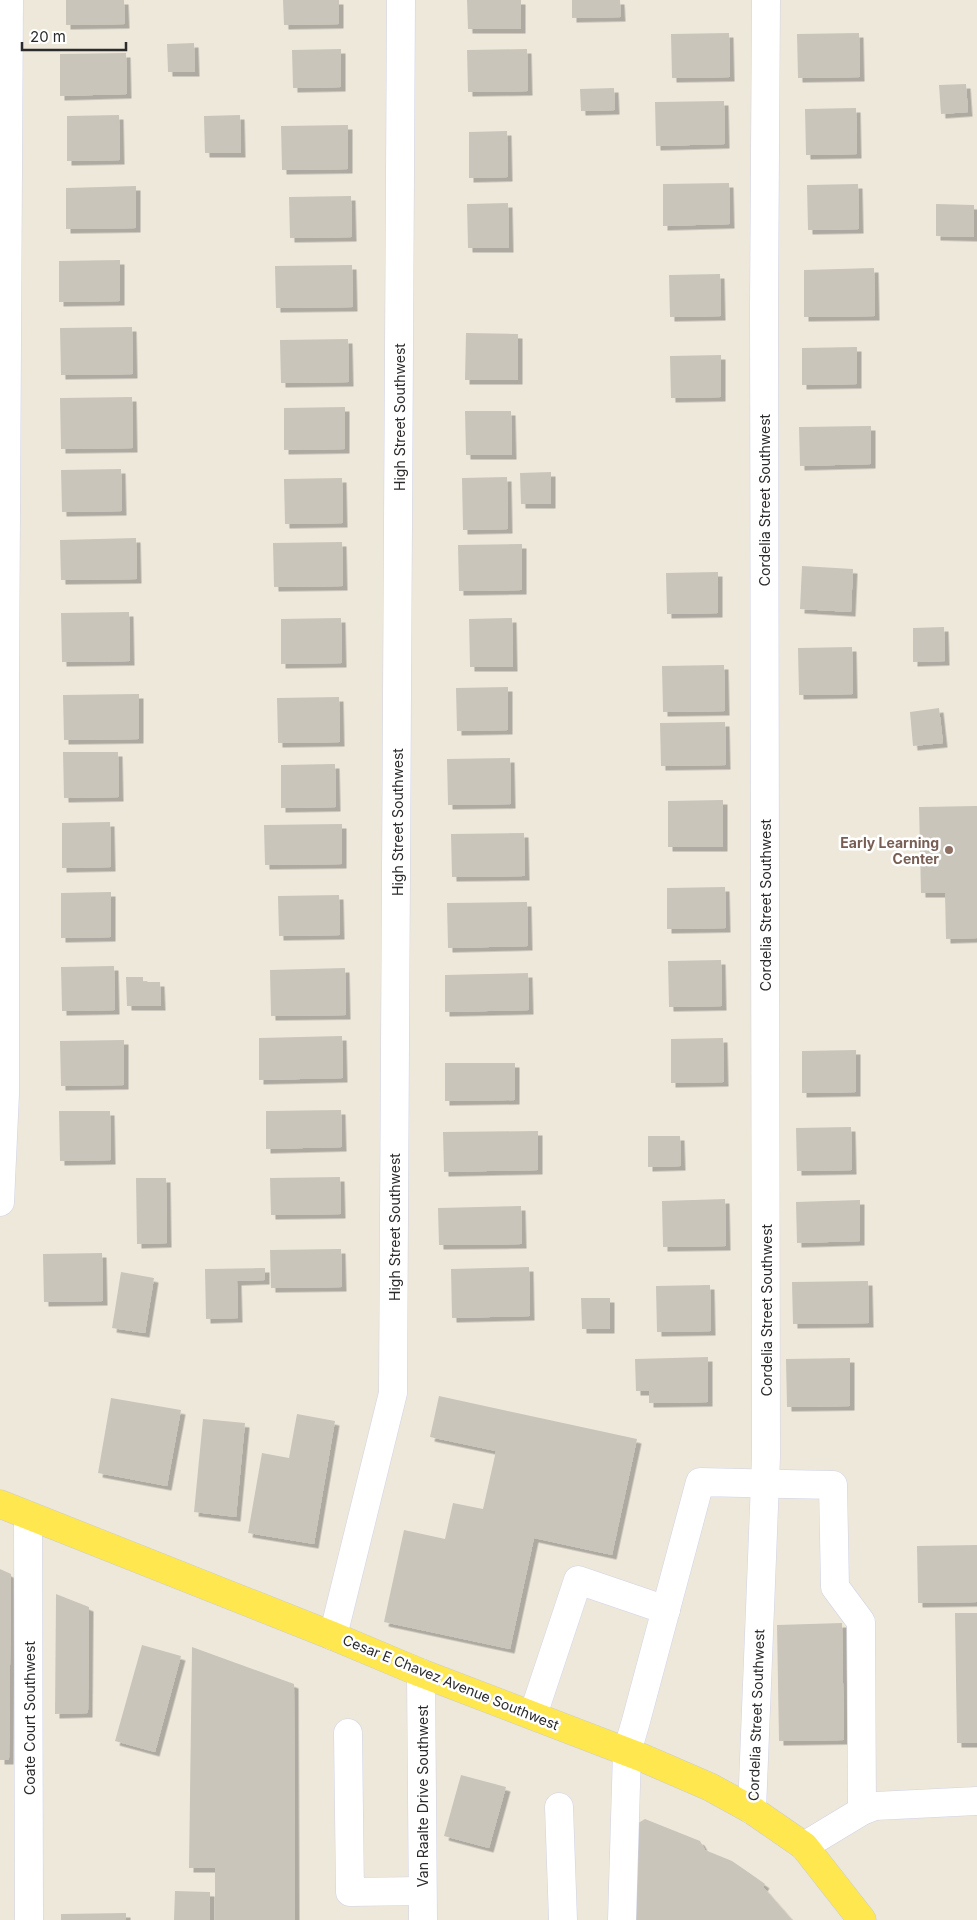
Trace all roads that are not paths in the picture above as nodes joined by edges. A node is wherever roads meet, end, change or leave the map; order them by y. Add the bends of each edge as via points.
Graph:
1 (9, 0) edge
2 (401, 0) edge
3 (766, 0) edge
4 (0, 1202) edge
5 (764, 1484) junction
6 (0, 1504) edge
7 (28, 1516) junction
8 (666, 1610) junction
9 (333, 1636) junction
10 (421, 1673) junction
11 (533, 1715) junction
12 (348, 1732) dead end
13 (627, 1752) junction
14 (977, 1801) edge
15 (559, 1807) dead end
16 (752, 1810) junction
17 (862, 1811) junction
18 (804, 1846) junction
19 (422, 1891) junction
20 (30, 1920) edge
21 (423, 1920) edge
22 (563, 1920) edge
23 (622, 1920) edge
24 (862, 1920) edge

1 - 4 street via 5,1094
2 - 9 street, High Street Southwest via 393,1393
3 - 5 street, Cordelia Street Southwest
5 - 8 street via 700,1482
5 - 16 street, Cordelia Street Southwest
5 - 17 street via 833,1485 835,1587 861,1622
6 - 7 main road, Cesar E Chavez Avenue Southwest
7 - 9 main road, Cesar E Chavez Avenue Southwest
7 - 20 street, Coate Court Southwest
8 - 11 street via 578,1580
8 - 13 street
9 - 10 main road, Cesar E Chavez Avenue Southwest
10 - 11 main road, Cesar E Chavez Avenue Southwest
10 - 19 street, Van Raalte Drive Southwest
11 - 13 main road, Cesar E Chavez Avenue Southwest
12 - 19 street via 350,1892
13 - 16 main road, Cesar E Chavez Avenue Southwest via 710,1787
13 - 23 street
14 - 17 street via 875,1806
15 - 22 street
16 - 18 main road, Cesar E Chavez Avenue Southwest
17 - 18 street
18 - 24 main road, Cesar E Chavez Avenue Southwest
19 - 21 street, Van Raalte Drive Southwest

